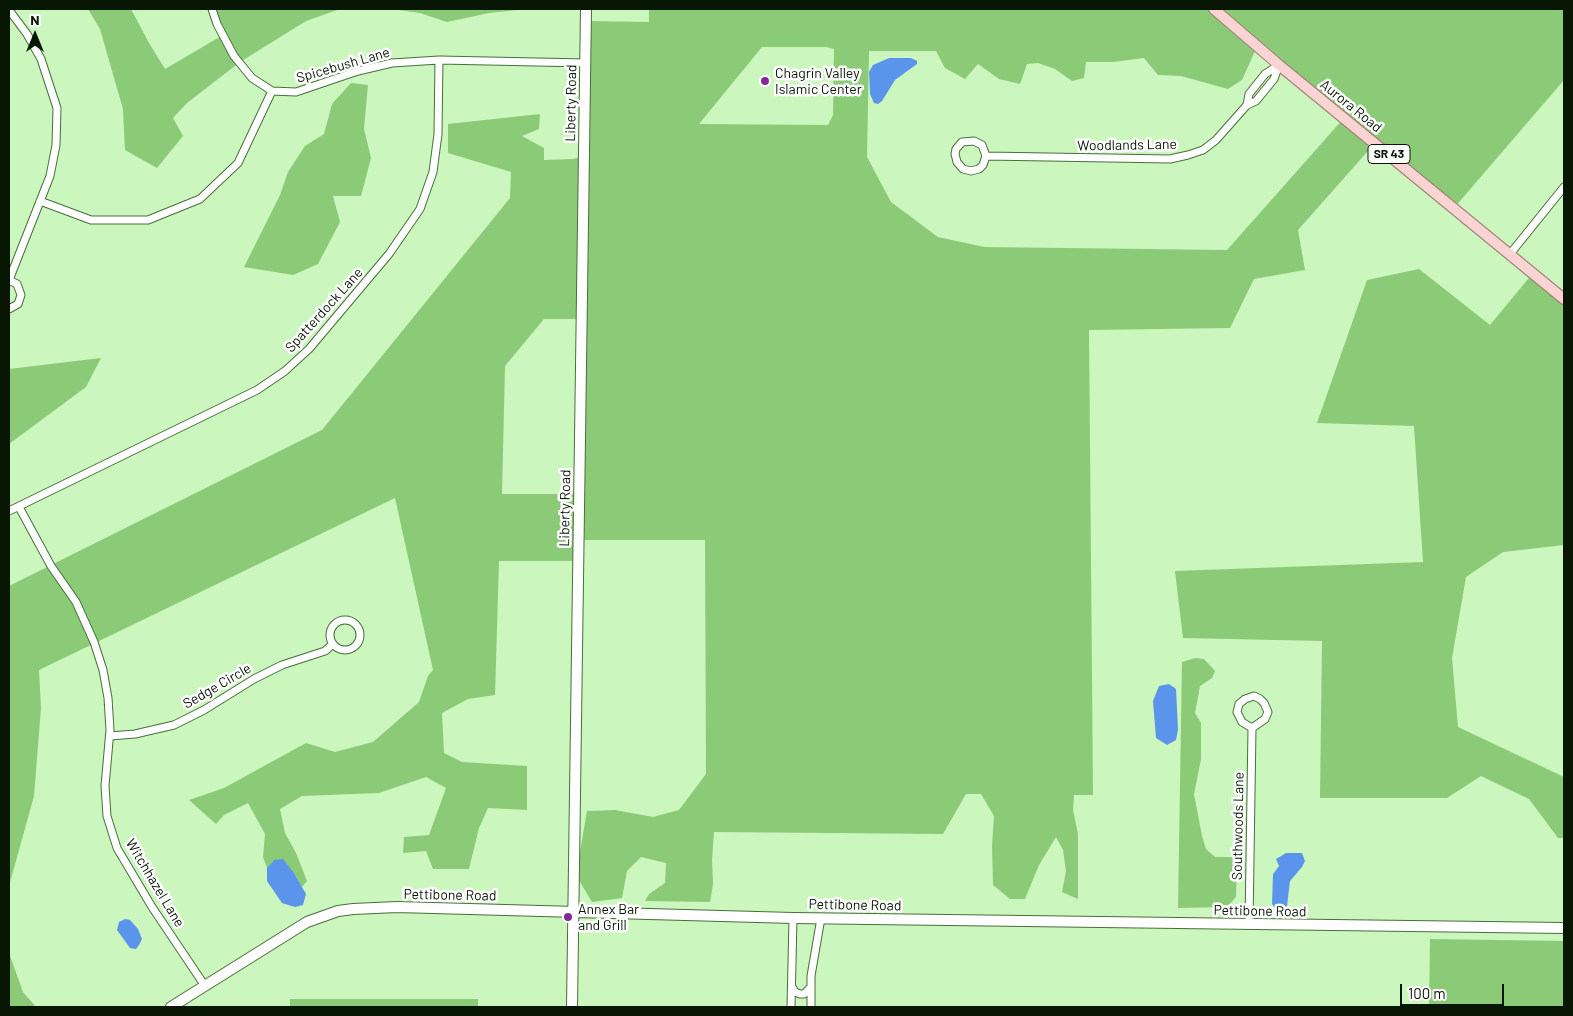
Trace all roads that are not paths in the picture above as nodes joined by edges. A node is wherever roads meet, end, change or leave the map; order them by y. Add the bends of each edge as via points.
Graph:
1 (212, 9) edge
2 (586, 9) edge
3 (1214, 9) edge
4 (9, 10) edge
5 (439, 60) junction
6 (586, 63) junction
7 (1279, 65) junction
8 (272, 91) junction
9 (986, 156) junction
10 (1564, 187) edge
11 (40, 201) junction
12 (1510, 254) junction
13 (9, 280) edge
14 (1564, 299) edge
15 (9, 309) edge
16 (19, 506) junction
17 (9, 511) edge
18 (333, 644) junction
19 (1252, 728) junction
20 (110, 736) junction
21 (573, 912) junction
22 (793, 918) junction
23 (821, 918) junction
24 (1249, 924) junction
25 (1564, 928) edge
26 (205, 986) junction
27 (791, 986) junction
28 (811, 987) junction
29 (171, 1007) edge
30 (572, 1007) edge
31 (791, 1007) edge
32 (811, 1007) edge

1 - 8 street via 234,56 252,78
2 - 6 street, Liberty Road
3 - 7 main road, Aurora Road / SR 43
4 - 11 street via 41,59 57,108 56,145 50,176
5 - 6 street, Spicebush Lane
5 - 8 street, Spicebush Lane via 392,63 296,92
5 - 16 street, Spatterdock Lane via 438,134 433,172 420,209 389,254 309,349 257,390
6 - 21 street, Liberty Road
7 - 9 street, Woodlands Lane via 1274,79 1256,101 1247,104 1203,150 1170,159
7 - 12 main road, Aurora Road / SR 43
8 - 11 street via 238,163 200,199 148,220 91,220
9 - 9 street via 983,165 971,171 956,162 955,154 962,142 974,140 982,145
10 - 12 street
11 - 13 street
12 - 14 main road, Aurora Road / SR 43
13 - 15 street via 17,284 21,295 18,304
16 - 17 street, Spatterdock Lane
16 - 20 street, Witchhazel Lane via 50,566 76,602 94,642 108,698
18 - 18 street via 330,634 335,624 342,620 356,625 360,631 353,649 345,651
18 - 20 street, Sedge Circle via 326,651 254,678 174,725
19 - 19 street via 1242,722 1237,712 1239,704 1254,696 1260,698 1268,712 1265,719
19 - 24 street, Southwoods Lane
20 - 26 street, Witchhazel Lane via 105,786 108,816 117,848
21 - 22 street, Pettibone Road
21 - 26 street, Pettibone Road via 397,907 338,912 300,926
21 - 30 street, Liberty Road
22 - 23 street, Pettibone Road
22 - 27 street
23 - 24 street, Pettibone Road
23 - 28 street
24 - 25 street, Pettibone Road
26 - 29 street, Pettibone Road
27 - 28 street via 800,994
27 - 31 street
28 - 32 street

